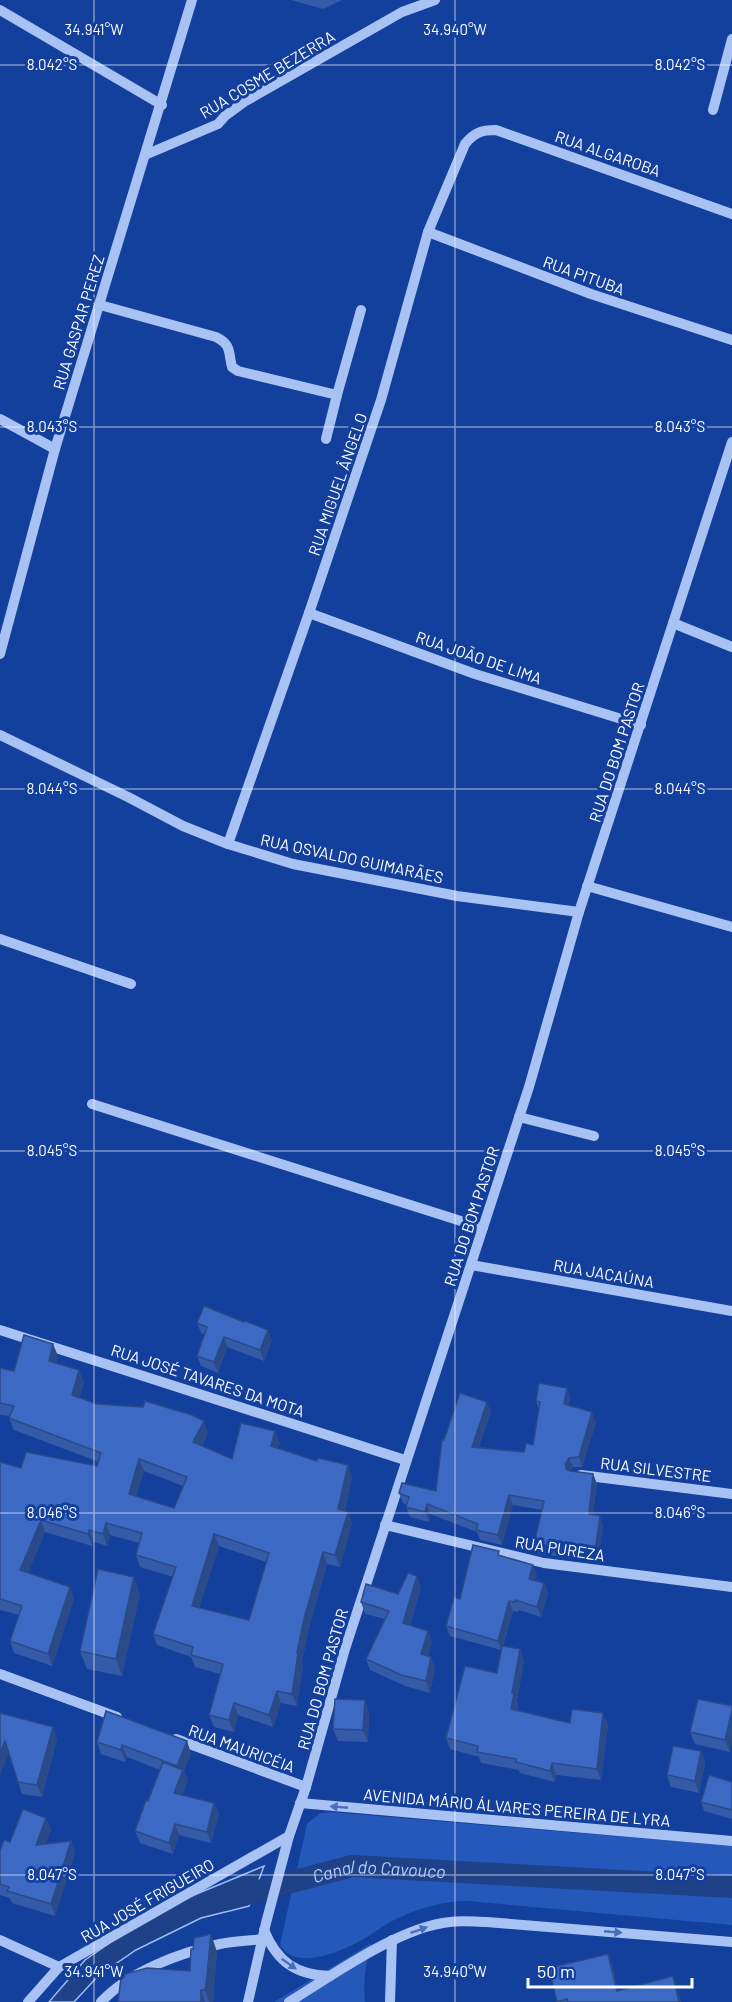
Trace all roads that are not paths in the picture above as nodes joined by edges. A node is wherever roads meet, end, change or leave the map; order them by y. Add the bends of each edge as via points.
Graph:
1 (192, 0) edge
2 (435, 0) edge
3 (0, 10) edge
4 (732, 39) edge
5 (162, 105) junction
6 (712, 110) dead end
7 (473, 135) joint
8 (145, 155) junction
9 (732, 214) edge
10 (428, 232) junction
11 (100, 305) junction
12 (361, 310) dead end
13 (732, 340) edge
14 (337, 396) junction
15 (0, 420) edge
16 (327, 439) dead end
17 (732, 442) edge
18 (55, 449) junction
19 (309, 613) junction
20 (673, 623) junction
21 (732, 647) edge
22 (0, 654) edge
23 (641, 725) junction
24 (0, 735) edge
25 (228, 844) junction
26 (587, 886) junction
27 (579, 912) junction
28 (732, 927) edge
29 (0, 939) edge
30 (130, 984) dead end
31 (92, 1104) dead end
32 (519, 1117) junction
33 (594, 1137) dead end
34 (483, 1228) junction
35 (471, 1265) junction
36 (732, 1311) edge
37 (0, 1330) edge
38 (405, 1461) junction
39 (576, 1474) edge
40 (732, 1494) edge
41 (385, 1525) junction
42 (732, 1587) edge
43 (0, 1674) edge
44 (122, 1719) edge
45 (166, 1736) edge
46 (306, 1787) junction
47 (300, 1803) junction
48 (289, 1836) junction
49 (732, 1841) edge
50 (264, 1931) junction
51 (0, 1940) edge
52 (392, 1941) junction
53 (732, 1942) edge
54 (60, 1967) junction
55 (330, 1976) junction
56 (28, 2002) edge
57 (101, 2002) edge
58 (248, 2002) edge
59 (289, 2002) edge
60 (390, 2002) edge

1 - 5 street, RUA GASPAR PEREZ
2 - 8 street, RUA COSME BEZERRA via 402,12 244,102 218,124
3 - 5 street
4 - 6 street
5 - 8 street, RUA GASPAR PEREZ
7 - 9 street, RUA ALGAROBA via 496,130
7 - 10 street, RUA MIGUEL ÂNGELO via 465,144
8 - 11 street, RUA GASPAR PEREZ
10 - 13 street, RUA PITUBA via 591,294
10 - 19 street, RUA MIGUEL ÂNGELO via 381,400
11 - 14 street via 216,337 225,342 232,367 238,371
11 - 18 street, RUA GASPAR PEREZ
12 - 14 street
14 - 16 street
15 - 18 street
17 - 20 street, RUA DO BOM PASTOR
18 - 22 street, RUA GASPAR PEREZ
19 - 23 street, RUA JOÃO DE LIMA via 475,674
19 - 25 street, RUA MIGUEL ÂNGELO
20 - 21 street
20 - 23 street, RUA DO BOM PASTOR
23 - 26 street, RUA DO BOM PASTOR
24 - 25 street, RUA OSVALDO GUIMARÃES via 183,826
25 - 27 street, RUA OSVALDO GUIMARÃES via 293,864 458,896
26 - 27 street, RUA DO BOM PASTOR
26 - 28 street
27 - 32 street, RUA DO BOM PASTOR
29 - 30 street
31 - 34 street
32 - 33 street
32 - 34 street, RUA DO BOM PASTOR
34 - 35 street, RUA DO BOM PASTOR
35 - 36 street, RUA JACAÚNA
35 - 38 street, RUA DO BOM PASTOR
37 - 38 street, RUA JOSÉ TAVARES DA MOTA
38 - 41 street, RUA DO BOM PASTOR
39 - 40 street, RUA SILVESTRE
41 - 42 street, RUA PUREZA via 544,1563
41 - 46 street, RUA DO BOM PASTOR
43 - 44 street
45 - 46 street, RUA MAURICÉIA
46 - 47 street, RUA DO BOM PASTOR
47 - 48 street, RUA DO BOM PASTOR
49 -> 47 street, AVENIDA MÁRIO ÁLVARES PEREIRA DE LYRA
48 - 50 street, RUA DO BOM PASTOR
48 - 54 street, RUA JOSÉ FRIGUEIRO
50 -> 55 street via 269,1944 289,1965 316,1976
50 - 57 street via 153,1967
50 - 58 street, RUA DO BOM PASTOR
51 - 54 street
52 -> 53 street via 422,1928 450,1922 487,1922
52 - 55 street
52 - 60 street
54 - 56 street, RUA JOSÉ FRIGUEIRO
55 - 59 street

